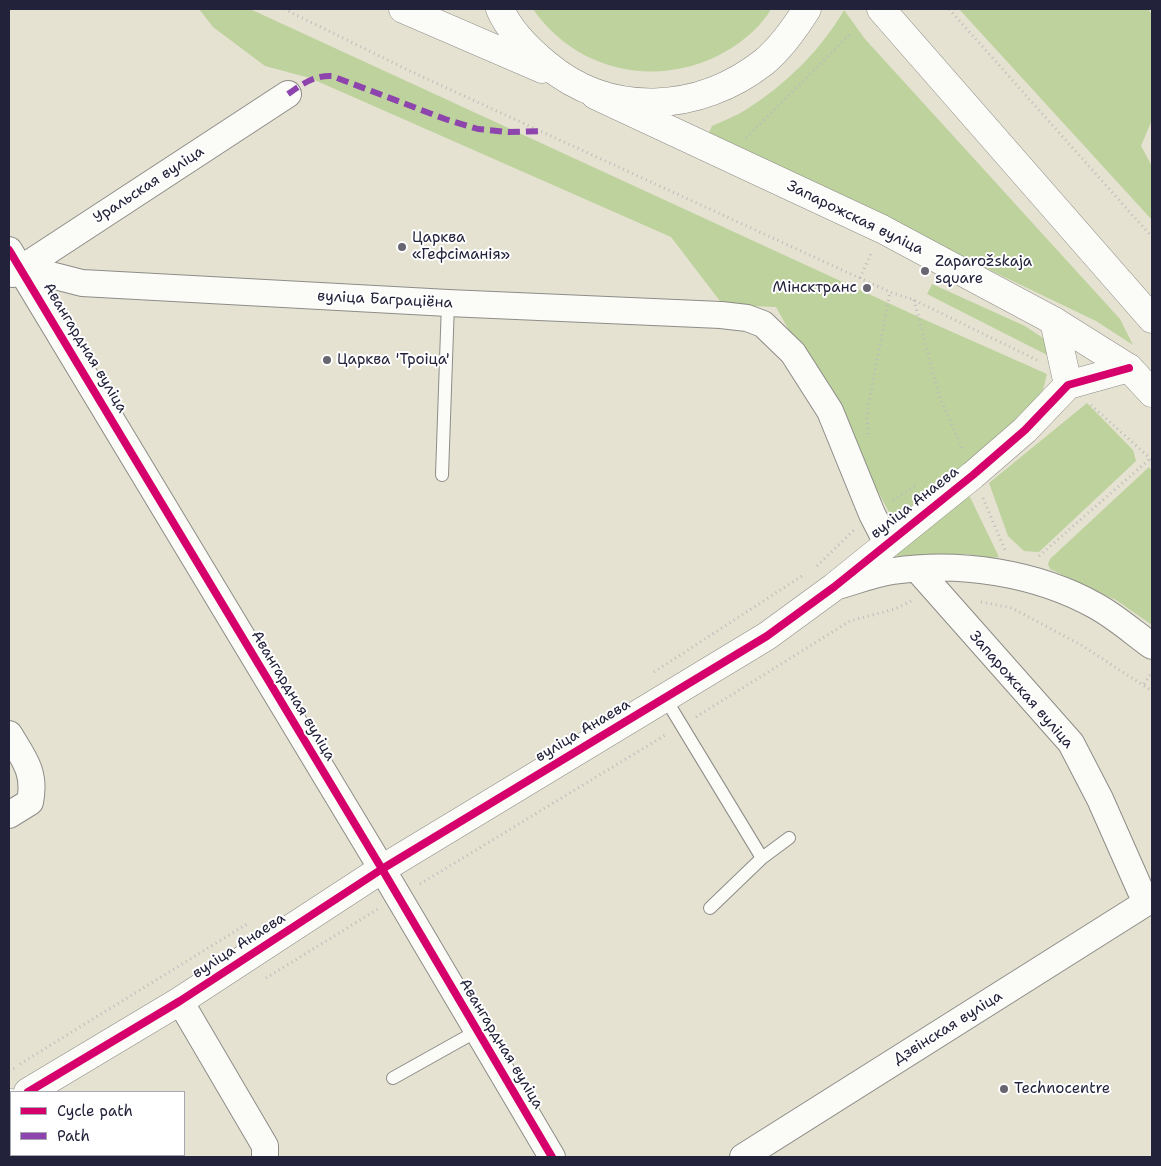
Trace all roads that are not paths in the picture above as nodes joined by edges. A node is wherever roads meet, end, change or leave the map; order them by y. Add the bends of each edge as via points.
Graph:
1 (404, 9) edge
2 (500, 9) edge
3 (807, 9) edge
4 (881, 9) edge
5 (561, 77) junction
6 (288, 94) dead end
7 (596, 95) junction
8 (12, 265) edge
9 (448, 303) junction
10 (1152, 319) edge
11 (1054, 321) junction
12 (1129, 368) junction
13 (1068, 385) junction
14 (1152, 393) edge
15 (442, 475) dead end
16 (887, 543) junction
17 (917, 570) junction
18 (834, 587) junction
19 (1152, 646) edge
20 (665, 698) junction
21 (9, 734) edge
22 (9, 815) edge
23 (789, 838) dead end
24 (762, 858) junction
25 (382, 869) junction
26 (1149, 901) edge
27 (710, 908) dead end
28 (180, 1001) junction
29 (477, 1031) junction
30 (393, 1078) dead end
31 (30, 1091) edge
32 (265, 1157) edge
33 (552, 1157) edge
34 (743, 1157) edge

1 - 5 main road
2 - 5 main road via 528,49
3 - 7 main road via 790,36 764,61 735,81 702,95 666,102 631,102
4 - 10 main road
5 - 7 main road
6 - 8 street, Уральская вуліца
7 - 11 main road, Запарожская вуліца via 882,230
8 - 9 street, вуліца Баграціёна via 82,283
8 - 25 street, Авангардная вуліца
9 - 15 lane
9 - 16 street, вуліца Баграціёна via 721,315 747,318 763,324 793,352 830,411
11 - 12 main road, Запарожская вуліца
11 - 13 main road
12 - 13 main road, вуліца Анаева
12 - 14 main road, Запарожская вуліца
13 - 16 main road, вуліца Анаева via 973,475
16 - 18 main road, вуліца Анаева
17 - 18 street via 892,571
17 - 19 street via 977,570 1060,588 1098,606
17 - 26 street, Запарожская вуліца via 1071,743
18 - 20 main road, вуліца Анаева via 767,636
20 - 24 lane
20 - 25 main road, вуліца Анаева
21 - 22 street via 28,765 33,788 30,802
23 - 24 lane
24 - 27 lane
25 - 28 main road, вуліца Анаева
25 - 29 street, Авангардная вуліца
26 - 34 street, Дзвінская вуліца
28 - 31 main road, вуліца Анаева
28 - 32 street via 265,1146
29 - 30 lane
29 - 33 street, Авангардная вуліца

